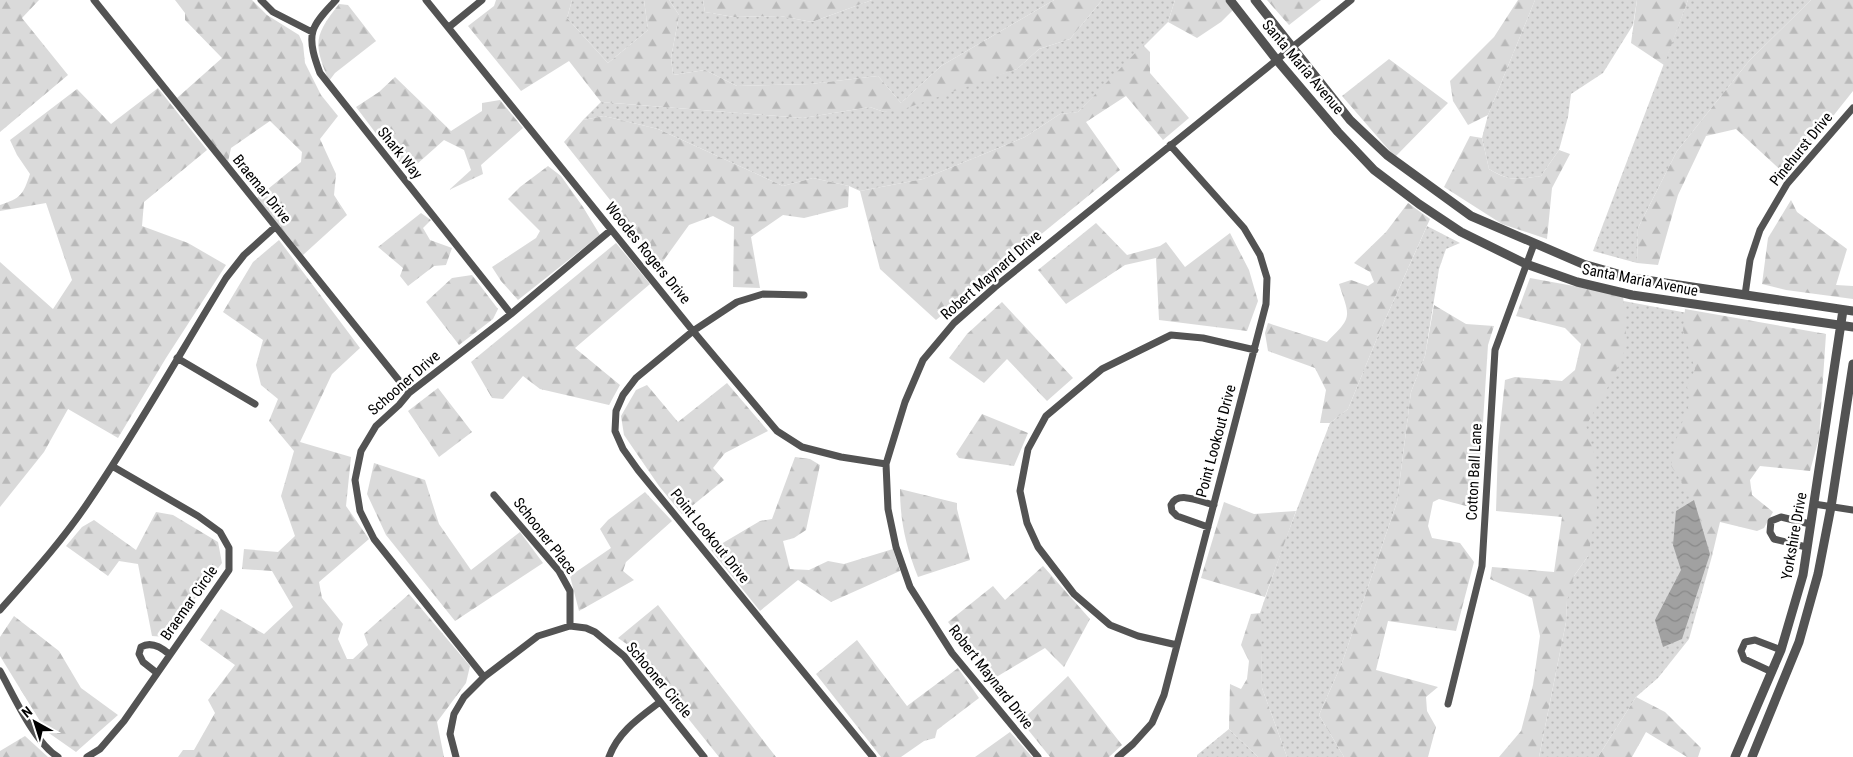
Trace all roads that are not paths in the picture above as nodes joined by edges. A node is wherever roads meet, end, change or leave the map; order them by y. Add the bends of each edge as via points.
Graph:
1 (94, 0) edge
2 (260, 0) edge
3 (336, 0) edge
4 (426, 0) edge
5 (482, 0) edge
6 (1230, 0) edge
7 (1255, 0) edge
8 (1350, 0) edge
9 (449, 27) junction
10 (312, 32) junction
11 (1291, 47) junction
12 (1276, 59) junction
13 (1853, 108) edge
14 (1170, 145) junction
15 (1471, 216) junction
16 (275, 227) junction
17 (612, 230) junction
18 (1461, 232) junction
19 (1534, 244) junction
20 (1526, 264) junction
21 (1632, 278) junction
22 (1716, 291) junction
23 (804, 295) dead end
24 (1632, 295) junction
25 (1745, 295) junction
26 (1713, 307) junction
27 (1843, 310) junction
28 (1853, 310) edge
29 (511, 314) junction
30 (1841, 325) junction
31 (1853, 327) edge
32 (694, 331) junction
33 (1255, 350) junction
34 (177, 358) junction
35 (1853, 364) edge
36 (409, 393) junction
37 (255, 404) dead end
38 (886, 464) junction
39 (112, 466) junction
40 (494, 495) dead end
41 (1814, 504) junction
42 (1214, 505) junction
43 (1831, 507) junction
44 (1853, 510) edge
45 (1810, 524) junction
46 (1208, 527) junction
47 (1806, 547) junction
48 (0, 610) edge
49 (570, 626) junction
50 (1177, 645) junction
51 (1782, 650) junction
52 (169, 654) junction
53 (0, 671) edge
54 (1772, 672) junction
55 (157, 673) junction
56 (484, 677) junction
57 (660, 702) junction
58 (1448, 704) dead end
59 (58, 757) edge
60 (87, 757) edge
61 (456, 757) edge
62 (609, 757) edge
63 (704, 757) edge
64 (873, 757) edge
65 (1038, 757) edge
66 (1118, 757) edge
67 (1735, 757) edge
68 (1752, 757) edge

1 - 16 street, Braemar Drive
2 - 10 street via 273,12
3 - 10 street
4 - 9 street, Woodes Rogers Drive
5 - 9 street
6 - 12 street, Santa Maria Avenue
7 - 11 street, Santa Maria Avenue
8 - 11 street, Robert Maynard Drive
9 - 17 street, Woodes Rogers Drive
10 - 29 street, Shark Way via 313,54 320,73
11 - 12 street, Robert Maynard Drive
11 - 15 street, Santa Maria Avenue via 1350,120 1430,188
12 - 14 street, Robert Maynard Drive
12 - 18 street, Santa Maria Avenue via 1374,170
13 - 25 street, Pinehurst Drive via 1787,184 1760,230 1750,260
14 - 33 street, Point Lookout Drive via 1244,228 1260,255 1267,278 1266,304
14 - 38 street, Robert Maynard Drive via 954,323 924,360 905,402
15 - 18 street
15 - 19 street, Santa Maria Avenue
16 - 34 street via 244,255 226,278
16 - 36 street, Braemar Drive
17 - 29 street, Schooner Drive
17 - 32 street, Woodes Rogers Drive
18 - 20 street, Santa Maria Avenue
19 - 20 street, Cotton Ball Lane
19 - 21 street, Santa Maria Avenue via 1583,264
20 - 24 street, Santa Maria Avenue via 1577,282
20 - 58 street, Cotton Ball Lane via 1495,350 1482,566
21 - 22 street, Santa Maria Avenue
21 - 24 street
22 - 25 street, Santa Maria Avenue
22 - 26 street
23 - 32 street, Point Lookout Drive via 762,294 738,302
24 - 26 street, Santa Maria Avenue
25 - 27 street, Santa Maria Avenue
26 - 30 street, Santa Maria Avenue
27 - 28 street, Santa Maria Avenue
27 - 30 street, Yorkshire Drive
29 - 36 street, Schooner Drive
30 - 31 street, Santa Maria Avenue
30 - 41 street, Yorkshire Drive
32 - 38 street, Woodes Rogers Drive via 777,431 802,447
32 - 64 street, Point Lookout Drive via 636,378 623,395 616,412 615,431 638,470
33 - 42 street, Point Lookout Drive
33 - 50 street via 1203,338 1170,335 1102,369 1046,416 1028,449 1020,492 1027,523 1038,547 1074,594 1110,625 1138,636
34 - 37 street
34 - 39 street
35 - 43 street, Yorkshire Drive
36 - 56 street, Schooner Drive via 376,426 361,451 355,480 360,511 374,539
38 - 65 street, Robert Maynard Drive via 888,509 896,547 910,587 952,652
39 - 48 street via 88,503
39 - 52 street, Braemar Circle via 198,516 220,532 230,548 229,570
40 - 49 street, Schooner Place via 559,571 570,591
41 - 43 street
41 - 45 street, Yorkshire Drive
42 - 46 street, Point Lookout Drive
42 - 46 street via 1181,497 1171,505 1174,514
43 - 44 street
43 - 68 street, Yorkshire Drive via 1818,574 1799,642
45 - 47 street, Yorkshire Drive
45 - 47 street via 1781,518 1772,522 1770,532 1774,539
46 - 50 street, Point Lookout Drive
47 - 51 street, Yorkshire Drive via 1803,575
49 - 56 street via 538,636
49 - 57 street, Schooner Circle via 586,628 607,641 624,656
50 - 66 street, Point Lookout Drive via 1164,695 1152,723
51 - 54 street, Yorkshire Drive
51 - 54 street via 1755,640 1745,642 1741,651 1744,659
52 - 55 street, Braemar Circle
52 - 55 street via 153,645 141,647 139,654 143,662
53 - 59 street via 38,739
54 - 67 street, Yorkshire Drive
55 - 60 street, Braemar Circle via 124,721 100,749
56 - 61 street via 464,697 454,714 450,734
57 - 62 street via 632,723 614,745
57 - 63 street, Schooner Circle

